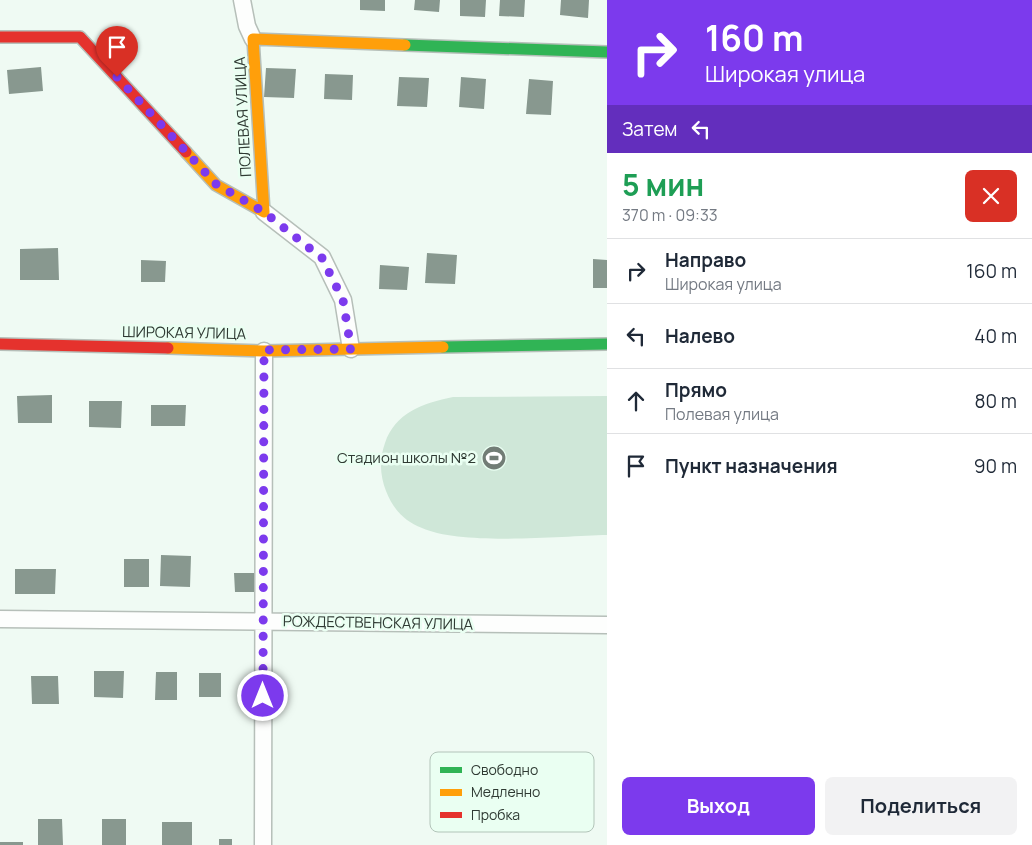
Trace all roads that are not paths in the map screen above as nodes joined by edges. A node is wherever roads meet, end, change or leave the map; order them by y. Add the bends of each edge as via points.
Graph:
1 (242, 0) edge
2 (0, 37) edge
3 (253, 39) junction
4 (607, 52) edge
5 (264, 212) junction
6 (0, 344) edge
7 (607, 344) edge
8 (351, 349) junction
9 (264, 350) junction
10 (0, 619) edge
11 (262, 622) junction
12 (607, 625) edge
13 (264, 845) edge

1 - 3 street
2 - 5 street, ПОЛЕВАЯ УЛИЦА via 80,37 216,184
3 - 4 street, ПОЛЕВАЯ УЛИЦА
3 - 5 street, ПОЛЕВАЯ УЛИЦА
5 - 8 street via 322,258 343,300
6 - 9 street, ШИРОКАЯ УЛИЦА
7 - 8 street, ШИРОКАЯ УЛИЦА
8 - 9 street, ШИРОКАЯ УЛИЦА
9 - 11 street
10 - 11 street, РОЖДЕСТВЕНСКАЯ УЛИЦА
11 - 12 street, РОЖДЕСТВЕНСКАЯ УЛИЦА
11 - 13 street

